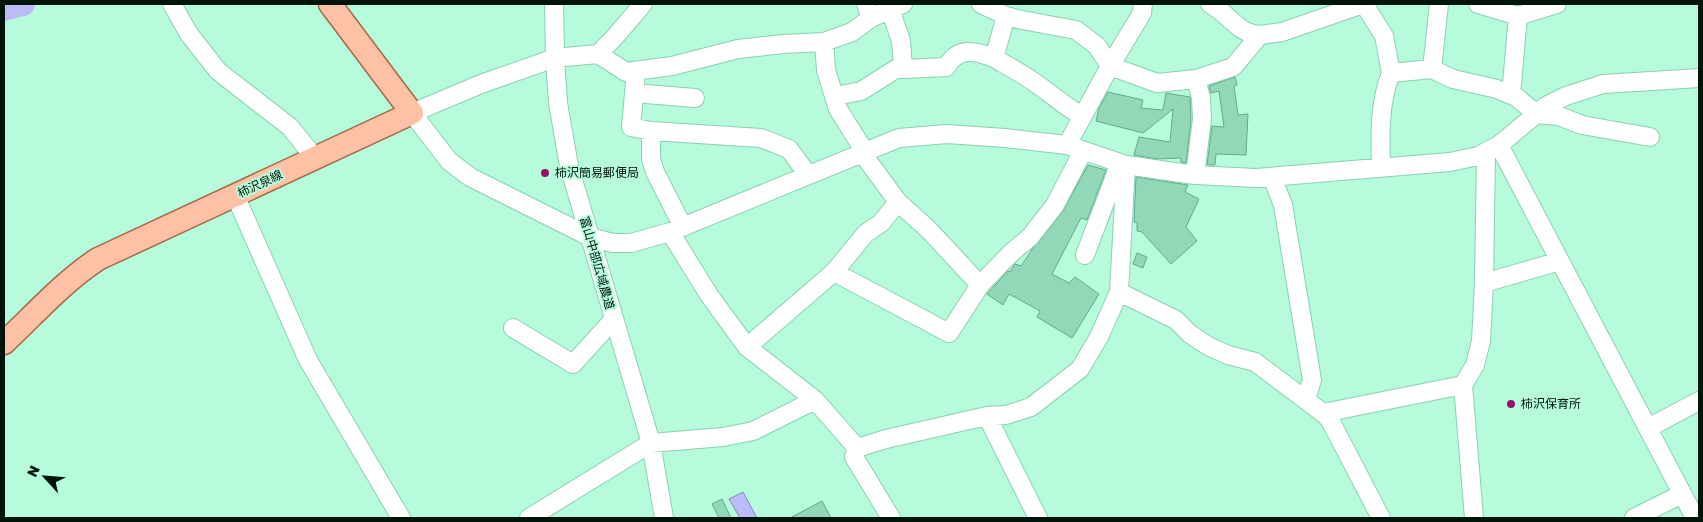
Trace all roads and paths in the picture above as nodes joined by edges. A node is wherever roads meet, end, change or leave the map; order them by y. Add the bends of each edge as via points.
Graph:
1 (172, 4) edge
2 (330, 4) edge
3 (554, 4) edge
4 (644, 4) edge
5 (981, 4) edge
6 (1210, 4) edge
7 (1364, 4) edge
8 (1439, 4) edge
9 (1478, 4) edge
10 (1556, 4) edge
11 (897, 7) edge
12 (1147, 7) edge
13 (868, 11) edge
14 (1006, 16) junction
15 (1518, 16) junction
16 (1260, 35) junction
17 (824, 42) junction
18 (598, 54) junction
19 (555, 58) junction
20 (994, 58) junction
21 (1110, 66) junction
22 (903, 69) junction
23 (1432, 69) junction
24 (636, 71) junction
25 (1391, 72) junction
26 (1699, 78) edge
27 (1196, 79) junction
28 (634, 93) junction
29 (1511, 95) junction
30 (835, 96) junction
31 (695, 98) dead end
32 (412, 113) junction
33 (1538, 114) junction
34 (1082, 116) junction
35 (651, 131) junction
36 (1650, 136) dead end
37 (1075, 148) junction
38 (1492, 149) junction
39 (863, 152) junction
40 (315, 158) junction
41 (1123, 164) junction
42 (1381, 168) junction
43 (808, 175) junction
44 (1195, 175) junction
45 (1272, 177) junction
46 (235, 195) junction
47 (898, 202) junction
48 (676, 229) junction
49 (590, 237) junction
50 (1085, 255) dead end
51 (1560, 261) junction
52 (834, 272) junction
53 (1484, 283) junction
54 (980, 285) junction
55 (1119, 292) junction
56 (614, 319) junction
57 (513, 328) dead end
58 (4, 342) edge
59 (747, 347) junction
60 (1463, 385) junction
61 (815, 400) junction
62 (1306, 400) junction
63 (1699, 401) edge
64 (1323, 413) junction
65 (987, 416) junction
66 (1648, 428) junction
67 (651, 443) junction
68 (857, 448) junction
69 (1682, 494) junction
70 (401, 518) edge
71 (529, 518) edge
72 (664, 518) edge
73 (891, 518) edge
74 (1038, 518) edge
75 (1381, 518) edge
76 (1474, 518) edge
77 (1634, 518) edge
78 (1695, 518) edge

1 - 40 street via 189,34 218,71 290,128
2 - 32 main road
3 - 19 street, 富山中部広域農道
4 - 18 street
5 - 14 street
6 - 16 street via 1232,19 1240,29
7 - 16 street via 1282,32
7 - 25 street via 1384,36
8 - 23 street
9 - 15 street
10 - 15 street
11 - 13 street
11 - 22 street
12 - 21 street
13 - 17 street via 852,32
14 - 20 street
14 - 21 street via 1076,30 1096,46
15 - 29 street
16 - 27 street via 1233,67
17 - 24 street via 738,49 672,66
17 - 30 street via 826,70
18 - 19 street
18 - 24 street via 626,72
19 - 32 street
19 - 49 street, 富山中部広域農道 via 558,103 569,166
20 - 22 street via 967,51 951,58 946,67
20 - 34 street
21 - 27 street via 1157,83
21 - 34 street
22 - 30 street via 896,69 861,91
23 - 25 street
23 - 29 street via 1454,79
24 - 28 street
25 - 42 street via 1384,90
26 - 33 street via 1603,84 1566,96
27 - 44 street via 1202,119
28 - 31 street
28 - 35 street via 631,127
29 - 33 street
30 - 39 street via 838,109
32 - 40 main road, 柿沢泉線
32 - 49 street via 449,161 470,177
33 - 36 street via 1558,116 1582,126
33 - 38 street
34 - 37 street
35 - 43 street via 760,138 789,149
35 - 48 street via 651,159
37 - 39 street via 948,134 900,138
37 - 41 street
37 - 54 street via 1055,205 1030,237
38 - 42 street via 1478,156 1450,162
38 - 51 street
38 - 53 street
39 - 43 street
39 - 47 street
40 - 46 main road, 柿沢泉線
41 - 44 street
41 - 50 street
41 - 55 street
42 - 45 street
43 - 48 street
44 - 45 street
45 - 62 street via 1283,205 1312,380
46 - 58 main road, 柿沢泉線 via 98,259 65,284
46 - 70 street via 308,360
47 - 52 street via 881,223 866,233
47 - 54 street
48 - 49 street via 631,243
48 - 59 street via 710,295
49 - 56 street, 富山中部広域農道
51 - 53 street
51 - 66 street
52 - 54 street via 949,333
52 - 59 street
53 - 60 street via 1481,341 1475,366
55 - 62 street via 1176,320 1208,346 1255,362
55 - 65 street via 1080,369 1031,407 1006,415
56 - 57 street via 573,364
56 - 67 street, 富山中部広域農道
59 - 61 street
60 - 64 street
60 - 76 street
61 - 67 street via 753,431
61 - 68 street
62 - 64 street
63 - 66 street
64 - 75 street via 1330,420
65 - 68 street
65 - 74 street
66 - 69 street
67 - 71 street
67 - 72 street, 富山中部広域農道
68 - 73 street via 854,457
69 - 77 street
69 - 78 street

